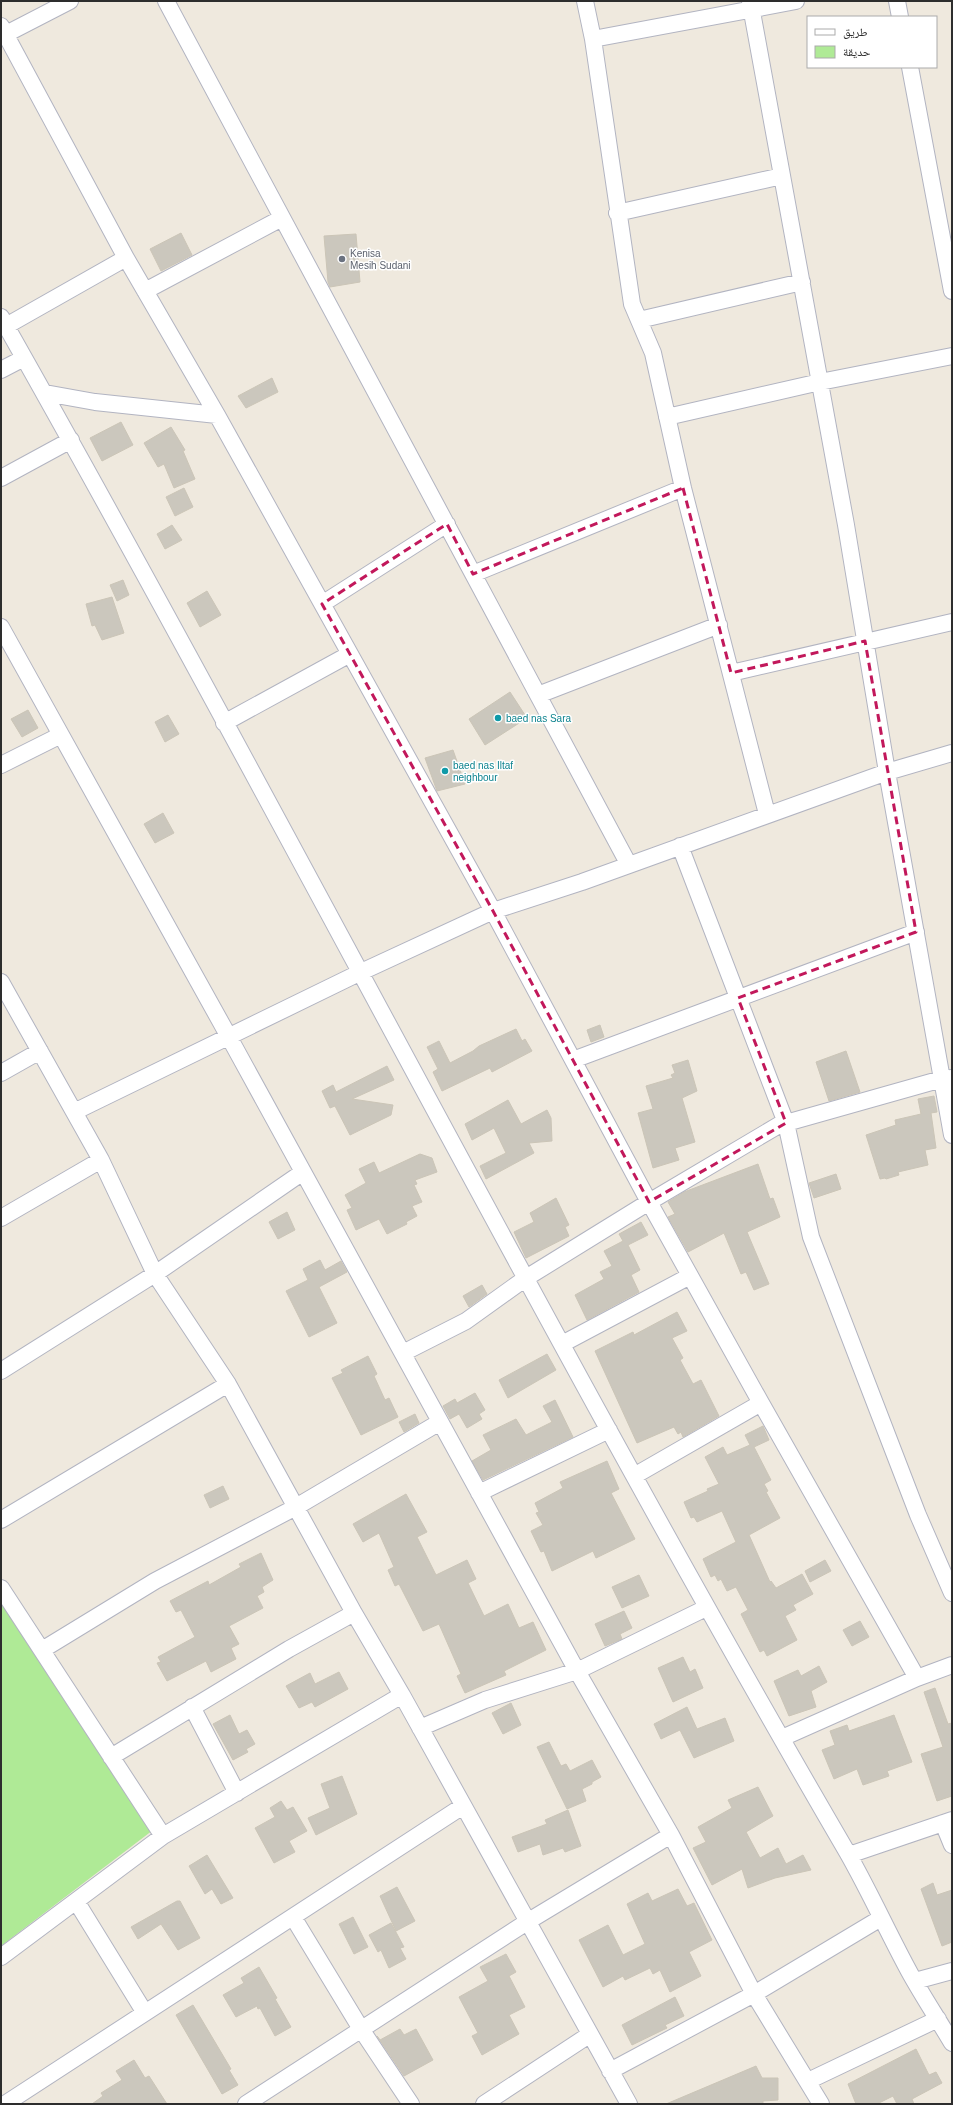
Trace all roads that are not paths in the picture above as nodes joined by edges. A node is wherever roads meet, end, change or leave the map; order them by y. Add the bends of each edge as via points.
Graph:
1 (70, 1) edge
2 (166, 1) edge
3 (585, 1) edge
4 (796, 1) edge
5 (897, 1) edge
6 (752, 6) edge
7 (900, 16) edge
8 (4, 30) edge
9 (593, 39) junction
10 (910, 68) edge
11 (782, 176) junction
12 (617, 213) junction
13 (282, 218) junction
14 (126, 258) junction
15 (802, 282) junction
16 (145, 291) junction
17 (952, 291) edge
18 (639, 320) junction
19 (3, 321) edge
20 (952, 356) edge
21 (24, 358) junction
22 (1, 370) edge
23 (820, 382) junction
24 (45, 393) junction
25 (217, 415) junction
26 (667, 417) junction
27 (71, 440) junction
28 (1, 478) edge
29 (683, 488) junction
30 (446, 524) junction
31 (473, 574) junction
32 (322, 604) junction
33 (952, 622) edge
34 (718, 625) junction
35 (1, 627) edge
36 (866, 641) junction
37 (350, 654) junction
38 (731, 673) junction
39 (538, 695) junction
40 (224, 723) junction
41 (61, 734) junction
42 (952, 753) edge
43 (1, 766) edge
44 (887, 772) junction
45 (767, 814) junction
46 (680, 846) junction
47 (629, 865) junction
48 (493, 911) junction
49 (916, 932) junction
50 (359, 973) junction
51 (1, 982) edge
52 (738, 998) junction
53 (229, 1037) junction
54 (40, 1051) junction
55 (573, 1060) junction
56 (1, 1073) edge
57 (947, 1079) edge
58 (74, 1112) junction
59 (786, 1123) junction
60 (952, 1135) edge
61 (101, 1160) junction
62 (303, 1172) junction
63 (649, 1202) junction
64 (1, 1218) edge
65 (155, 1274) junction
66 (690, 1276) junction
67 (526, 1278) junction
68 (562, 1344) junction
69 (403, 1353) junction
70 (1, 1371) edge
71 (228, 1384) junction
72 (760, 1404) junction
73 (440, 1422) junction
74 (609, 1430) junction
75 (634, 1476) junction
76 (479, 1493) junction
77 (296, 1507) junction
78 (1, 1520) edge
79 (1, 1588) edge
80 (952, 1593) edge
81 (706, 1608) junction
82 (354, 1613) junction
83 (42, 1650) junction
84 (952, 1665) edge
85 (577, 1671) junction
86 (917, 1678) junction
87 (402, 1695) junction
88 (192, 1707) junction
89 (420, 1728) junction
90 (782, 1738) junction
91 (111, 1756) junction
92 (237, 1792) junction
93 (463, 1806) junction
94 (947, 1822) edge
95 (671, 1835) junction
96 (163, 1836) junction
97 (952, 1845) edge
98 (849, 1855) junction
99 (76, 1901) junction
100 (293, 1917) junction
101 (881, 1918) junction
102 (527, 1922) junction
103 (1, 1957) edge
104 (952, 1970) edge
105 (914, 1981) junction
106 (754, 1994) junction
107 (145, 2013) junction
108 (938, 2019) junction
109 (360, 2030) junction
110 (589, 2035) junction
111 (952, 2043) edge
112 (610, 2071) junction
113 (808, 2080) junction
114 (5, 2102) edge
115 (246, 2104) edge
116 (411, 2104) edge
117 (484, 2104) edge
118 (629, 2104) edge
119 (821, 2104) edge

1 - 8 street
2 - 13 street
3 - 9 street
4 - 6 street
5 - 7 street
6 - 9 street
6 - 11 street
8 - 14 street
9 - 12 street
10 - 17 street
11 - 12 street
11 - 15 street
12 - 18 street via 632,304
13 - 16 street
13 - 30 street
14 - 16 street
14 - 19 street
15 - 18 street
15 - 23 street
16 - 25 street
18 - 26 street via 652,353
19 - 21 street
20 - 23 street
21 - 22 street
21 - 24 street
23 - 26 street
23 - 36 street
24 - 25 street via 95,402
24 - 27 street
25 - 32 street
26 - 29 street
27 - 28 street
27 - 40 street
29 - 31 street
29 - 34 street
30 - 31 street
30 - 32 street
31 - 39 street
32 - 37 street
33 - 36 street
34 - 38 street
34 - 39 street
35 - 41 street
36 - 38 street
36 - 44 street
37 - 40 street
37 - 48 street
38 - 45 street
39 - 47 street
40 - 50 street
41 - 43 street
41 - 53 street
42 - 44 street
44 - 45 street
44 - 49 street
45 - 46 street
46 - 47 street
46 - 52 street
47 - 48 street
48 - 50 street
48 - 55 street
49 - 52 street
49 - 57 street
50 - 53 street
50 - 67 street
51 - 54 street
52 - 55 street
52 - 59 street
53 - 58 street
53 - 62 street
54 - 56 street
54 - 58 street
55 - 63 street
57 - 59 street
57 - 60 street
58 - 61 street
59 - 63 street via 778,1125
59 - 80 street via 811,1237 918,1515
61 - 64 street
61 - 65 street
62 - 65 street
62 - 69 street
63 - 66 street
63 - 67 street
65 - 70 street
65 - 71 street
66 - 68 street
66 - 72 street
67 - 68 street
67 - 69 street via 466,1321
68 - 74 street
69 - 73 street
71 - 77 street
71 - 78 street
72 - 75 street
72 - 86 street
73 - 76 street
73 - 77 street
74 - 75 street
74 - 76 street
75 - 81 street
76 - 85 street
77 - 82 street
77 - 83 street via 155,1581
79 - 83 street
81 - 85 street
81 - 90 street
82 - 87 street
82 - 88 street
83 - 91 street
84 - 86 street
85 - 89 street via 485,1700
85 - 95 street
86 - 90 street
87 - 89 street
87 - 92 street
88 - 91 street
88 - 92 street
89 - 93 street
90 - 98 street
91 - 96 street
92 - 96 street
93 - 100 street
93 - 102 street
94 - 97 street
94 - 98 street
95 - 102 street
95 - 106 street
96 - 99 street
98 - 101 street
99 - 103 street
99 - 107 street
100 - 107 street
100 - 109 street
101 - 105 street
101 - 106 street
102 - 109 street
102 - 110 street
104 - 105 street
105 - 108 street
106 - 112 street
106 - 113 street
107 - 114 street
108 - 111 street
108 - 113 street
109 - 115 street
109 - 116 street
110 - 112 street
110 - 117 street
112 - 118 street
113 - 119 street

